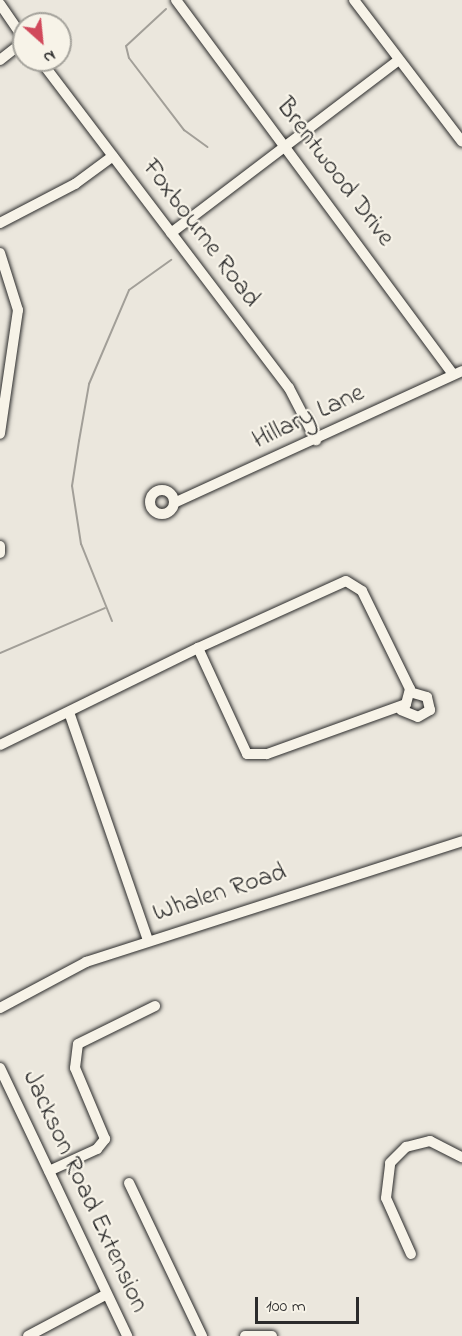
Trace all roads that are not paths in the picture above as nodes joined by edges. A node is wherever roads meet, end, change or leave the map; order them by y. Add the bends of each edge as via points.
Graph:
1 (176, 0) edge
2 (354, 0) edge
3 (0, 4) edge
4 (12, 22) edge
5 (12, 50) edge
6 (0, 60) edge
7 (399, 60) junction
8 (49, 72) edge
9 (462, 142) edge
10 (287, 147) junction
11 (113, 156) junction
12 (0, 223) edge
13 (171, 233) junction
14 (0, 253) edge
15 (457, 373) edge
16 (0, 434) edge
17 (316, 440) junction
18 (174, 503) dead end
19 (0, 546) edge
20 (0, 554) edge
21 (198, 648) junction
22 (410, 692) junction
23 (401, 710) junction
24 (70, 715) junction
25 (0, 745) edge
26 (462, 841) edge
27 (148, 940) junction
28 (155, 1006) dead end
29 (0, 1008) edge
30 (0, 1068) edge
31 (462, 1157) edge
32 (50, 1171) junction
33 (129, 1183) dead end
34 (411, 1254) dead end
35 (108, 1294) junction
36 (28, 1336) edge
37 (127, 1336) edge
38 (202, 1336) edge
39 (244, 1336) edge
40 (272, 1336) edge

1 - 10 street, Brentwood Drive
2 - 7 street
3 - 4 street
5 - 6 street
7 - 9 street
7 - 10 street
8 - 11 street, Foxbourne Road
10 - 13 street
10 - 15 street, Brentwood Drive
11 - 12 street via 75,184
11 - 13 street, Foxbourne Road
13 - 17 street, Foxbourne Road via 289,388
14 - 16 street via 18,310
15 - 17 street, Hillary Lane
17 - 18 street, Hillary Lane
19 - 20 street
21 - 22 street via 346,581 362,591
21 - 23 street via 238,744 247,754 267,754
21 - 24 street
22 - 23 street
22 - 23 street via 427,697 430,710 418,717
24 - 25 street
24 - 27 street
26 - 27 street, Whalen Road
27 - 29 street, Whalen Road via 54,976
28 - 32 street via 78,1044 75,1068 105,1139 97,1149
30 - 32 street, Jackson Road Extension
31 - 34 street via 430,1141 406,1147 390,1163 386,1198
32 - 35 street, Jackson Road Extension
33 - 38 street
35 - 36 street
35 - 37 street, Jackson Road Extension
39 - 40 street

